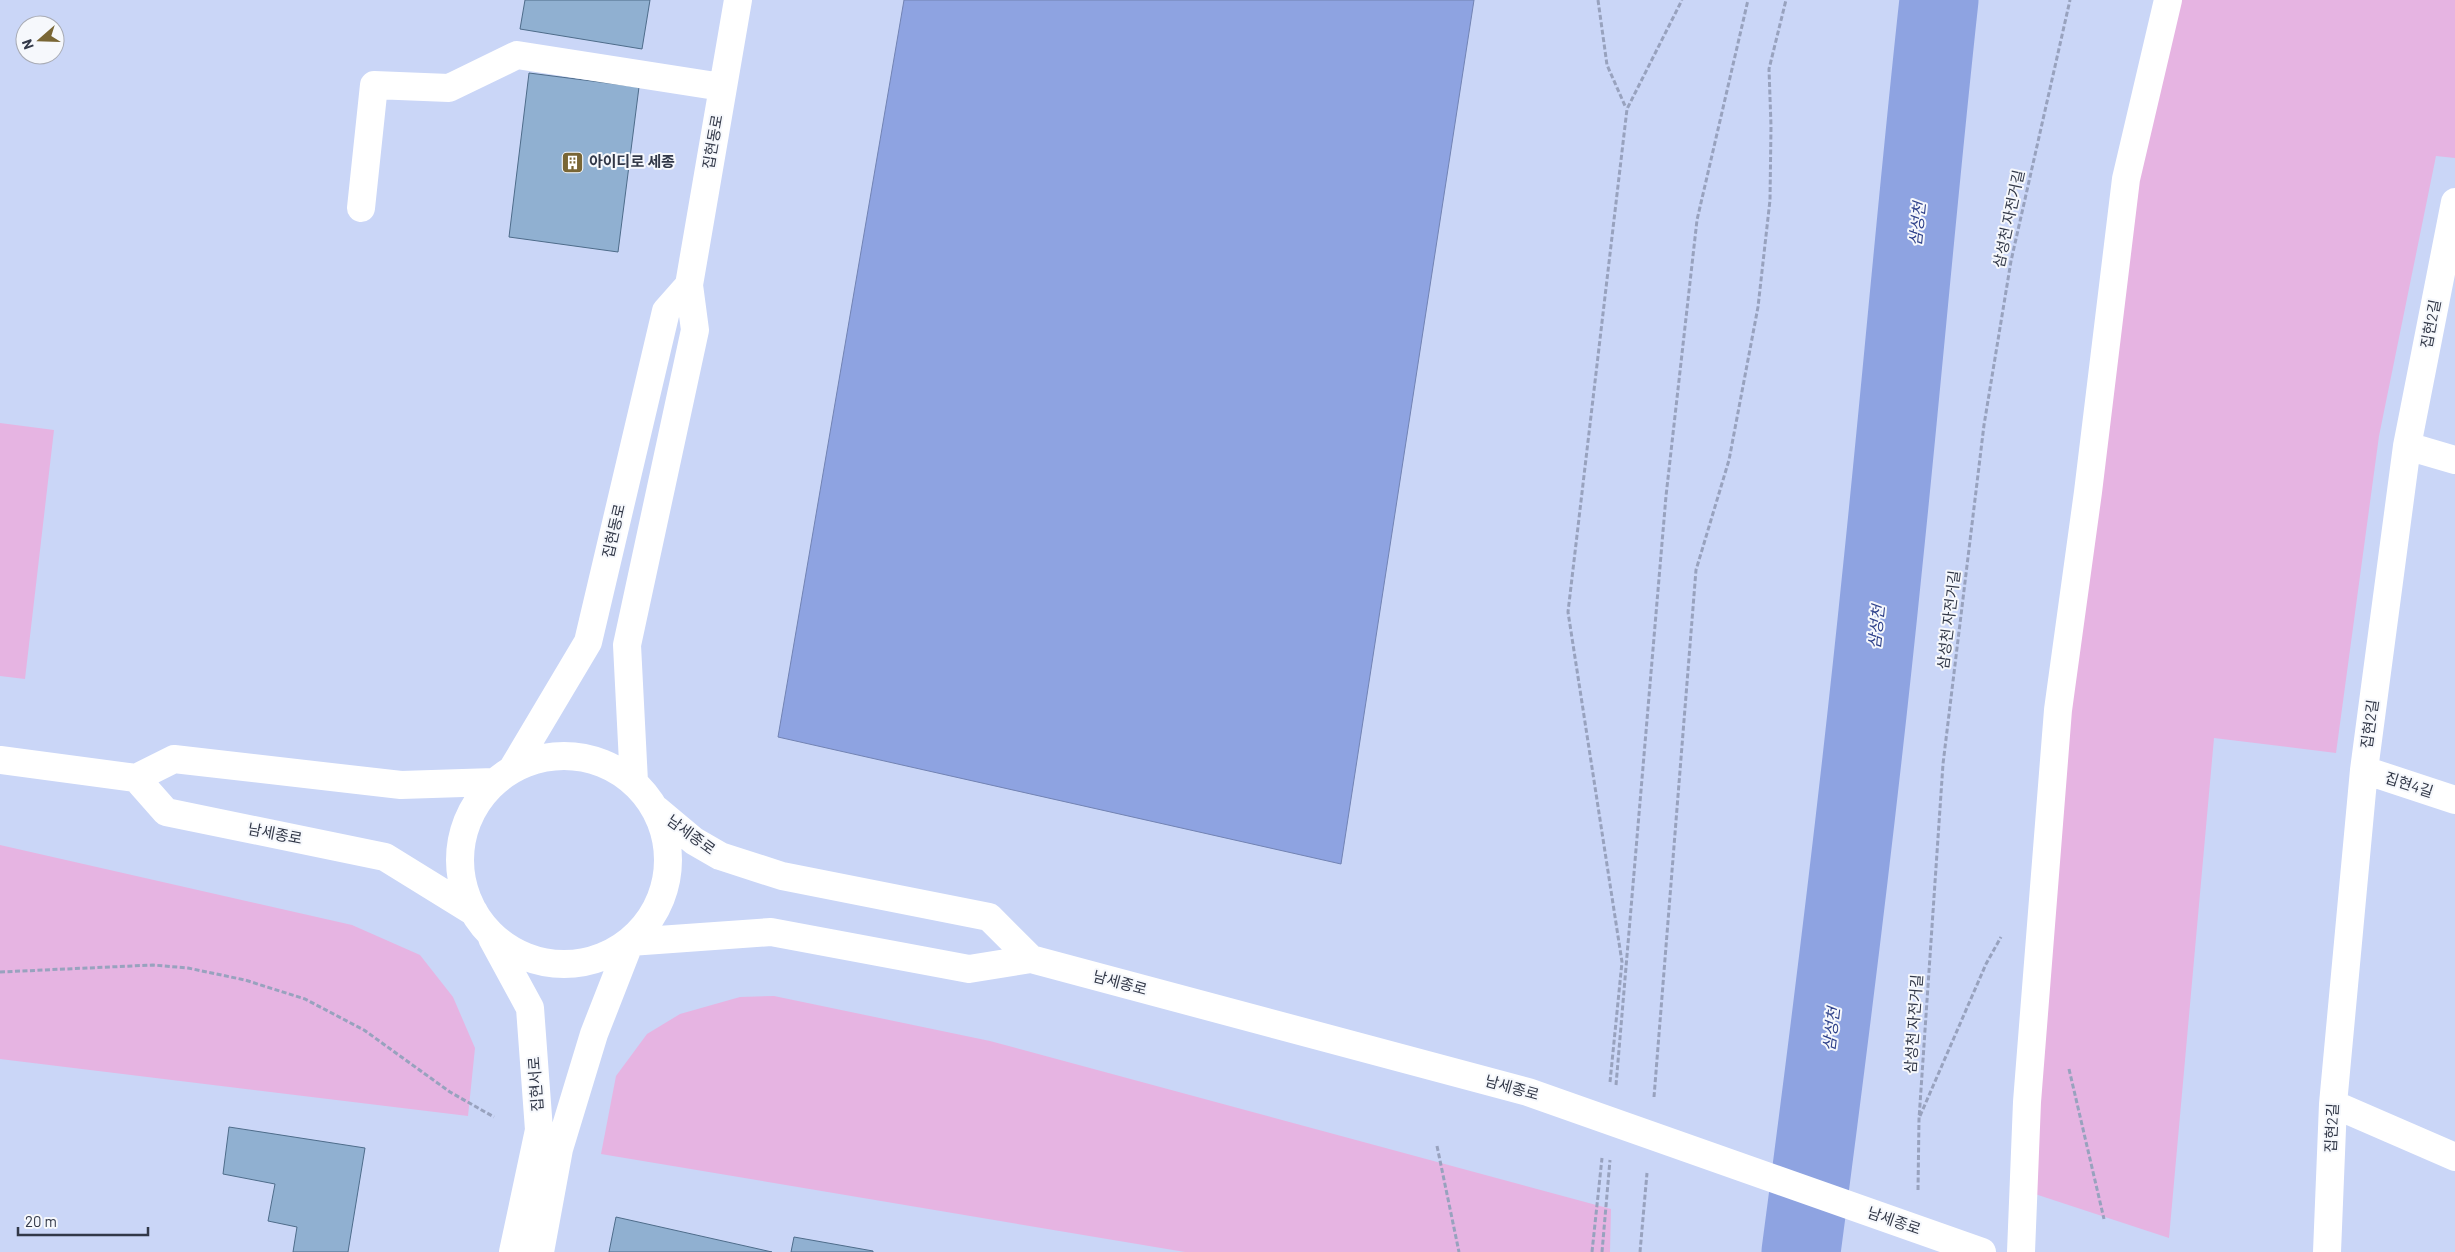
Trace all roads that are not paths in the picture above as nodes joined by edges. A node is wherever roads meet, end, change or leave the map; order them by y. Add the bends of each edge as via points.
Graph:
1 (738, 0) edge
2 (2168, 0) edge
3 (722, 87) junction
4 (2455, 202) edge
5 (361, 208) dead end
6 (689, 285) junction
7 (2407, 446) junction
8 (2455, 460) edge
9 (0, 760) edge
10 (2364, 770) junction
11 (504, 775) junction
12 (136, 778) junction
13 (634, 782) junction
14 (2455, 800) edge
15 (657, 810) junction
16 (479, 919) junction
17 (630, 942) junction
18 (1031, 959) junction
19 (2333, 1104) junction
20 (2455, 1157) edge
21 (513, 1252) edge
22 (540, 1252) edge
23 (1982, 1252) edge
24 (2021, 1252) edge
25 (2327, 1252) edge

1 - 3 street, 집현동로
2 - 24 street via 2126,179 2058,710 2027,1102
3 - 5 street via 517,55 449,88 374,84
3 - 6 street, 집현동로
4 - 7 street, 집현2길
6 - 11 street, 집현동로 via 666,311 588,642
6 - 13 street, 집현동로 via 696,330 627,645
7 - 8 street
7 - 10 street, 집현2길
9 - 12 street
10 - 14 street, 집현4길
10 - 19 street, 집현2길
11 - 12 street via 401,785 174,760
11 - 13 street via 534,759 581,756 604,762
11 - 16 street, 집현동로 via 478,800 461,843 460,867 464,890
12 - 16 street, 남세종로 via 166,812 385,857
13 - 15 street
15 - 17 street via 668,845 667,881 654,915
15 - 18 street, 남세종로 via 694,841 720,856 782,876 989,917
16 - 17 street via 497,940 528,958 563,965 599,959
16 - 21 street, 집현서로 via 530,1008 539,1130
17 - 18 street, 남세종로 via 770,932 969,969
17 - 22 street, 집현서로 via 594,1034 561,1140
18 - 23 street, 남세종로 via 1528,1092
19 - 20 street
19 - 25 street, 집현2길

